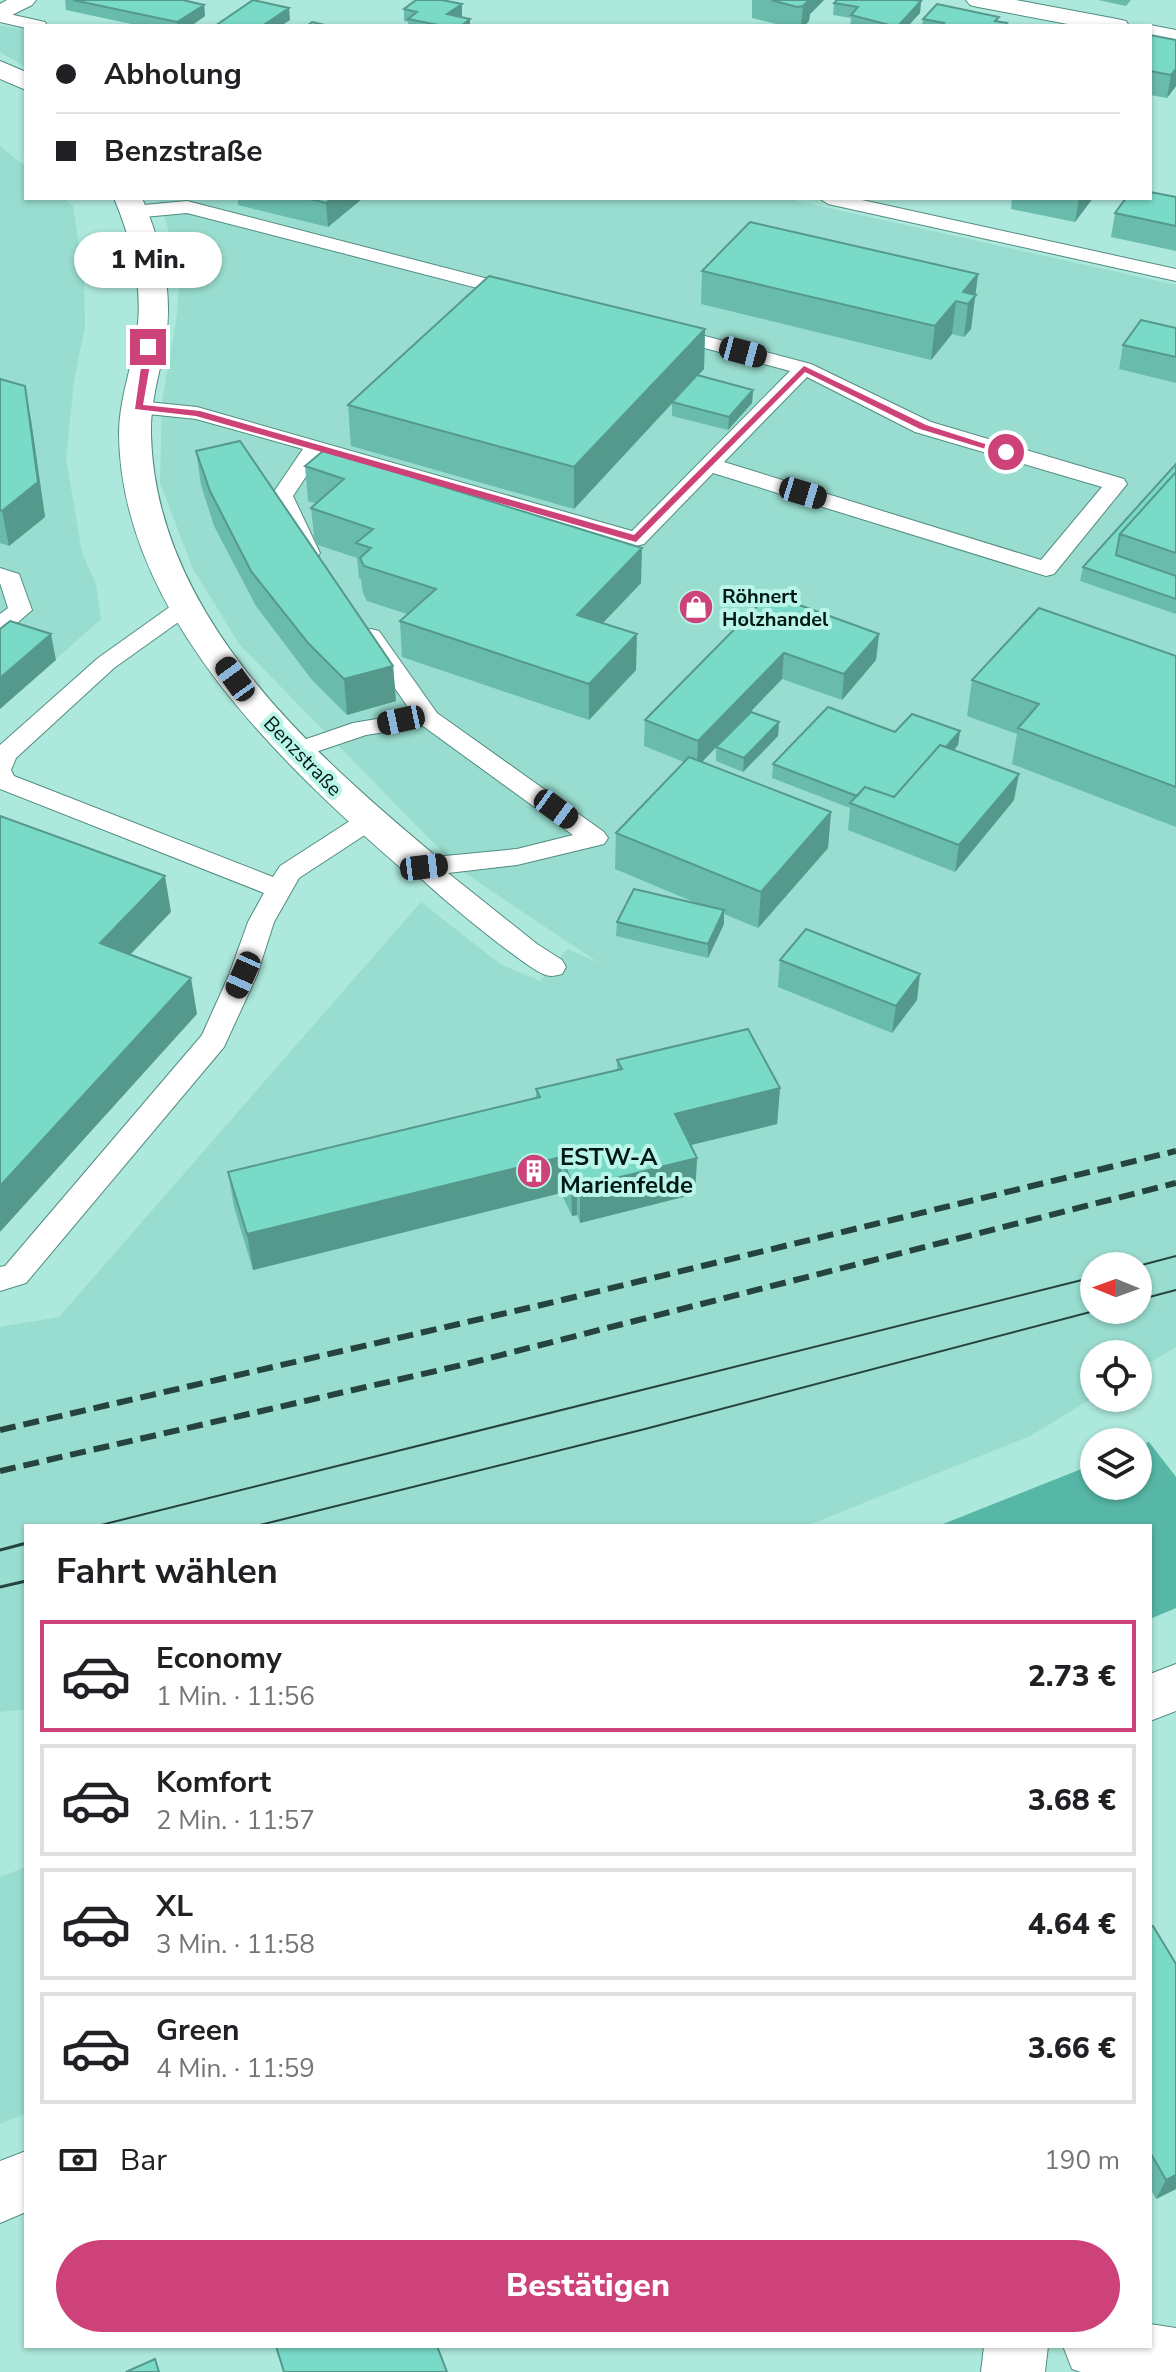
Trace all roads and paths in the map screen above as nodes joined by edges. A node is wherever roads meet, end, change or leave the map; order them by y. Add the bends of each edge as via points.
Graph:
1 (24, 0) edge
2 (978, 0) edge
3 (0, 16) edge
4 (31, 24) edge
5 (1106, 24) edge
6 (1152, 32) edge
7 (1176, 37) edge
8 (0, 69) edge
9 (24, 81) edge
10 (837, 200) edge
11 (131, 205) edge
12 (1176, 275) edge
13 (544, 300) edge
14 (651, 328) edge
15 (804, 368) junction
16 (138, 407) junction
17 (316, 446) junction
18 (711, 465) junction
19 (321, 568) edge
20 (0, 575) edge
21 (186, 606) junction
22 (356, 616) edge
23 (0, 626) edge
24 (428, 718) junction
25 (295, 751) junction
26 (0, 770) edge
27 (368, 821) junction
28 (424, 867) junction
29 (279, 889) junction
30 (552, 967) dead end
31 (0, 1279) edge
32 (1176, 1687) edge
33 (1152, 1697) edge
34 (24, 2182) edge
35 (0, 2192) edge
36 (1016, 2348) edge
37 (1107, 2348) edge
38 (1176, 2360) edge
39 (1013, 2372) edge

1 - 3 street
2 - 5 street
3 - 4 lane
6 - 7 street
8 - 9 street
10 - 12 lane
11 - 13 lane via 187,207
11 - 16 street, Benzstraße via 150,258 154,315
14 - 15 lane
15 - 18 lane
15 - 18 lane via 923,427 1116,484 1046,569
16 - 17 lane via 197,413
16 - 21 street, Benzstraße via 139,487 167,575
17 - 18 lane via 636,539
17 - 19 lane via 282,496 303,544
20 - 23 lane via 11,579 20,610
21 - 25 street, Benzstraße via 253,704
21 - 26 lane via 106,663 4,755
22 - 24 lane
24 - 25 lane via 362,728
24 - 28 lane via 595,838 517,857
25 - 27 street, Benzstraße
26 - 29 lane via 3,781
27 - 28 street, Benzstraße
27 - 29 lane via 289,872
28 - 30 lane, Benzstraße
29 - 31 lane via 214,1040 15,1275
32 - 33 street
34 - 35 street
36 - 39 street
37 - 38 street

